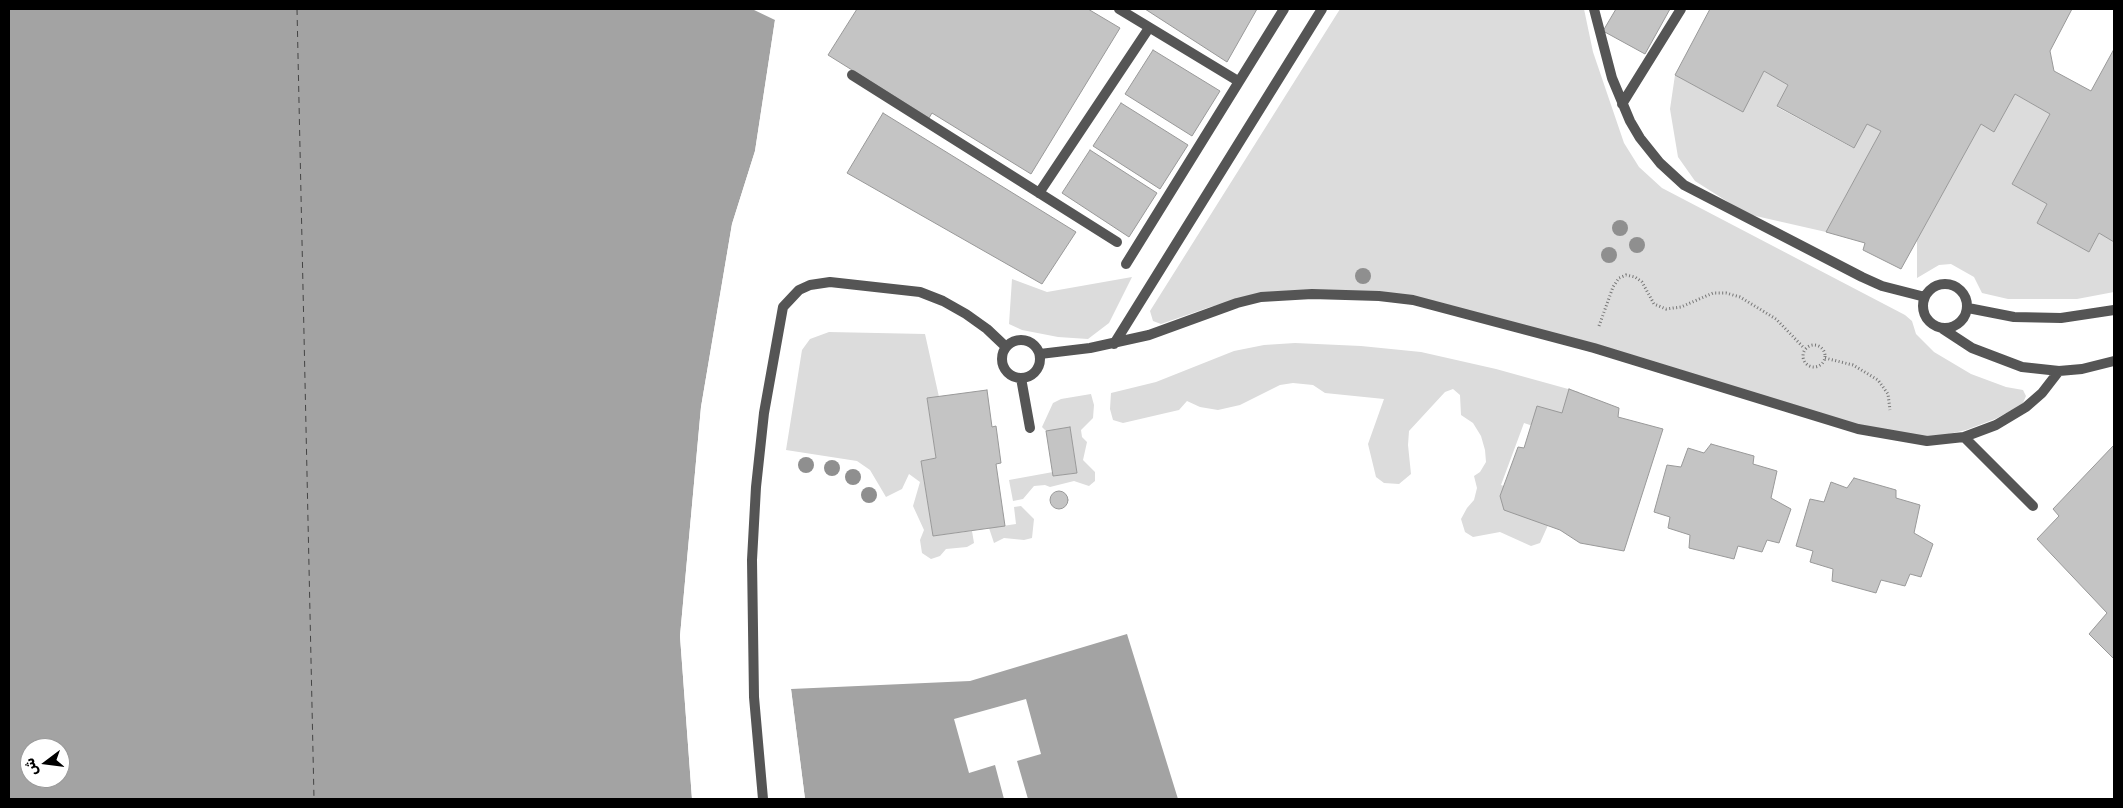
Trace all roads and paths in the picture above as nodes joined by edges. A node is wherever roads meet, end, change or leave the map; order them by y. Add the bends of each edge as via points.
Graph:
1 (1118, 9) edge
2 (1284, 9) edge
3 (1322, 9) edge
4 (1681, 9) edge
5 (1596, 10) edge
6 (1149, 28) junction
7 (852, 75) dead end
8 (1238, 81) junction
9 (1622, 104) junction
10 (1039, 193) junction
11 (1117, 242) dead end
12 (1126, 264) dead end
13 (1925, 297) junction
14 (1968, 308) junction
15 (2114, 310) edge
16 (1943, 329) junction
17 (1114, 344) junction
18 (1006, 346) junction
19 (1594, 348) junction
20 (1804, 348) junction
21 (1040, 354) junction
22 (1825, 358) junction
23 (2114, 362) edge
24 (2059, 371) junction
25 (1021, 378) junction
26 (1878, 380) dead end
27 (1030, 428) dead end
28 (1964, 437) junction
29 (2033, 506) dead end
30 (763, 799) edge

1 - 6 lane
2 - 8 lane
3 - 17 lane
4 - 9 lane
5 - 9 lane
6 - 8 lane
6 - 10 lane
7 - 10 lane
8 - 12 lane
9 - 13 lane via 1640,138 1684,185 1862,277 1882,286
10 - 11 lane
13 - 14 lane via 1928,291 1940,284 1954,285 1964,294
13 - 16 lane via 1926,318
14 - 15 lane via 2014,317 2061,318
14 - 16 lane via 1962,321
16 - 24 lane via 1987,356 2022,367
17 - 19 lane via 1262,297 1346,294 1413,300
17 - 21 lane
18 - 21 lane via 1018,339 1030,341
18 - 25 lane via 1002,356 1005,369 1014,377
18 - 30 lane via 966,314 920,292 830,282 799,290 783,307 764,414 752,560 754,697
19 - 20 path via 1614,287 1619,278 1626,275 1642,282 1654,304 1666,309 1680,307 1713,293 1740,297 1776,319
19 - 28 lane via 1877,434 1927,441
20 - 22 path via 1819,345
20 - 22 path via 1804,362 1809,366 1816,367
21 - 25 lane via 1040,366
22 - 26 path via 1853,365
23 - 24 lane via 2082,370
24 - 28 lane via 2042,393 2012,417
25 - 27 lane
28 - 29 lane

